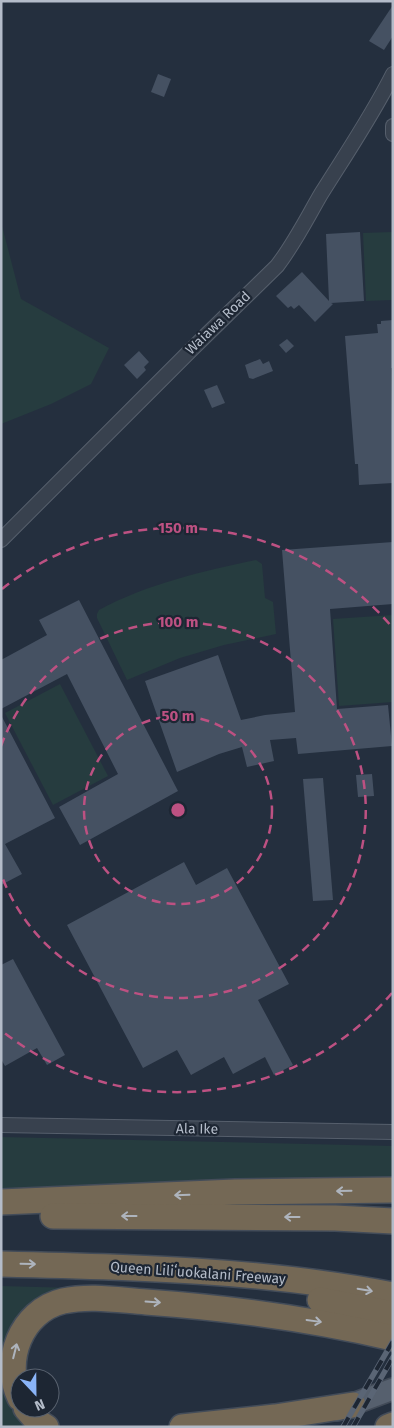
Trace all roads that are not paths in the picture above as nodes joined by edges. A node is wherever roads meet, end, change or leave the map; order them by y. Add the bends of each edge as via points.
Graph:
1 (393, 74) edge
2 (393, 126) edge
3 (393, 134) edge
4 (1, 540) edge
5 (1, 1125) edge
6 (393, 1132) edge
7 (393, 1190) edge
8 (1, 1202) edge
9 (1, 1215) edge
10 (393, 1221) edge
11 (1, 1264) edge
12 (55, 1265) junction
13 (393, 1295) edge
14 (393, 1314) edge
15 (393, 1338) edge
16 (13, 1368) edge
17 (393, 1389) edge
18 (352, 1405) junction
19 (35, 1418) edge
20 (393, 1425) edge
21 (46, 1427) edge
22 (182, 1427) edge
23 (281, 1427) edge
24 (388, 1427) edge

1 - 4 street, Waiawa Road via 277,266
2 - 3 street
5 - 6 street, Ala Ike
7 -> 8 highway via 235,1192
10 -> 9 highway
11 -> 12 highway, Queen Liliʻuokalani Freeway
12 -> 13 highway, Queen Liliʻuokalani Freeway via 304,1280
12 - 14 highway via 250,1287
16 -> 15 highway via 16,1348 29,1322 48,1306 85,1298 277,1316 334,1324
17 - 18 main road
18 - 22 highway
18 - 23 main road
19 - 21 highway
20 - 24 highway

